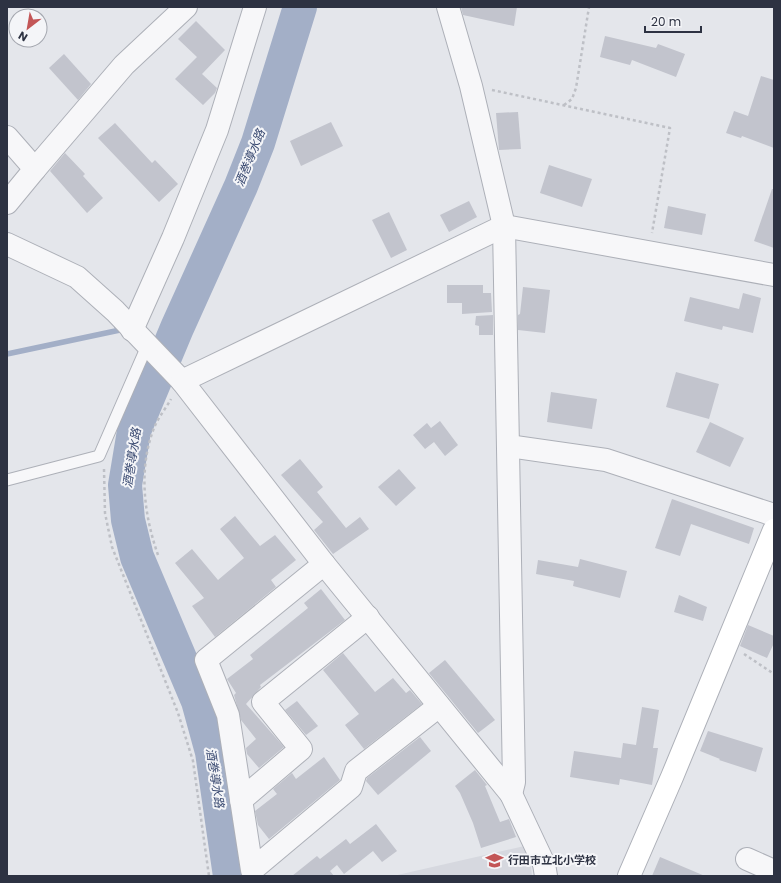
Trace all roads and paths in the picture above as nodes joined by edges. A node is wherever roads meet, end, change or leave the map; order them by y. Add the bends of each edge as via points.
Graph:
1 (186, 7) edge
2 (255, 7) edge
3 (448, 7) edge
4 (589, 7) edge
5 (471, 86) junction
6 (563, 105) junction
7 (7, 138) edge
8 (35, 169) junction
9 (7, 203) edge
10 (504, 226) junction
11 (7, 244) edge
12 (649, 252) junction
13 (774, 275) edge
14 (132, 330) junction
15 (150, 349) junction
16 (178, 378) junction
17 (508, 446) junction
18 (99, 456) junction
19 (7, 480) edge
20 (774, 515) edge
21 (774, 530) edge
22 (158, 555) dead end
23 (324, 564) junction
24 (368, 617) junction
25 (726, 643) junction
26 (774, 674) edge
27 (439, 706) junction
28 (511, 794) junction
29 (241, 800) junction
30 (747, 859) dead end
31 (774, 871) edge
32 (209, 876) edge
33 (546, 876) edge
34 (629, 876) edge

1 - 8 street via 124,65
2 - 14 street via 217,130
3 - 5 street
4 - 6 path via 576,88 572,99
5 - 6 path
5 - 10 street
6 - 12 path via 670,128
7 - 8 street
8 - 9 street
10 - 12 street
10 - 16 street
10 - 17 street
11 - 14 street via 77,277
12 - 13 street
14 - 15 street
15 - 16 street
15 - 18 lane
16 - 22 path via 154,428 145,466 145,509
16 - 23 street
17 - 20 street via 606,460
17 - 28 street via 514,782
18 - 19 lane
18 - 32 path via 103,462 105,513 112,547 178,713 193,762
21 - 25 street
23 - 24 street
23 - 29 street via 206,660 228,715
24 - 27 street
24 - 29 street via 263,702 301,749
25 - 26 path
25 - 34 street
27 - 28 street
27 - 29 street via 356,771 351,787 252,870
28 - 33 street via 544,864
30 - 31 street

